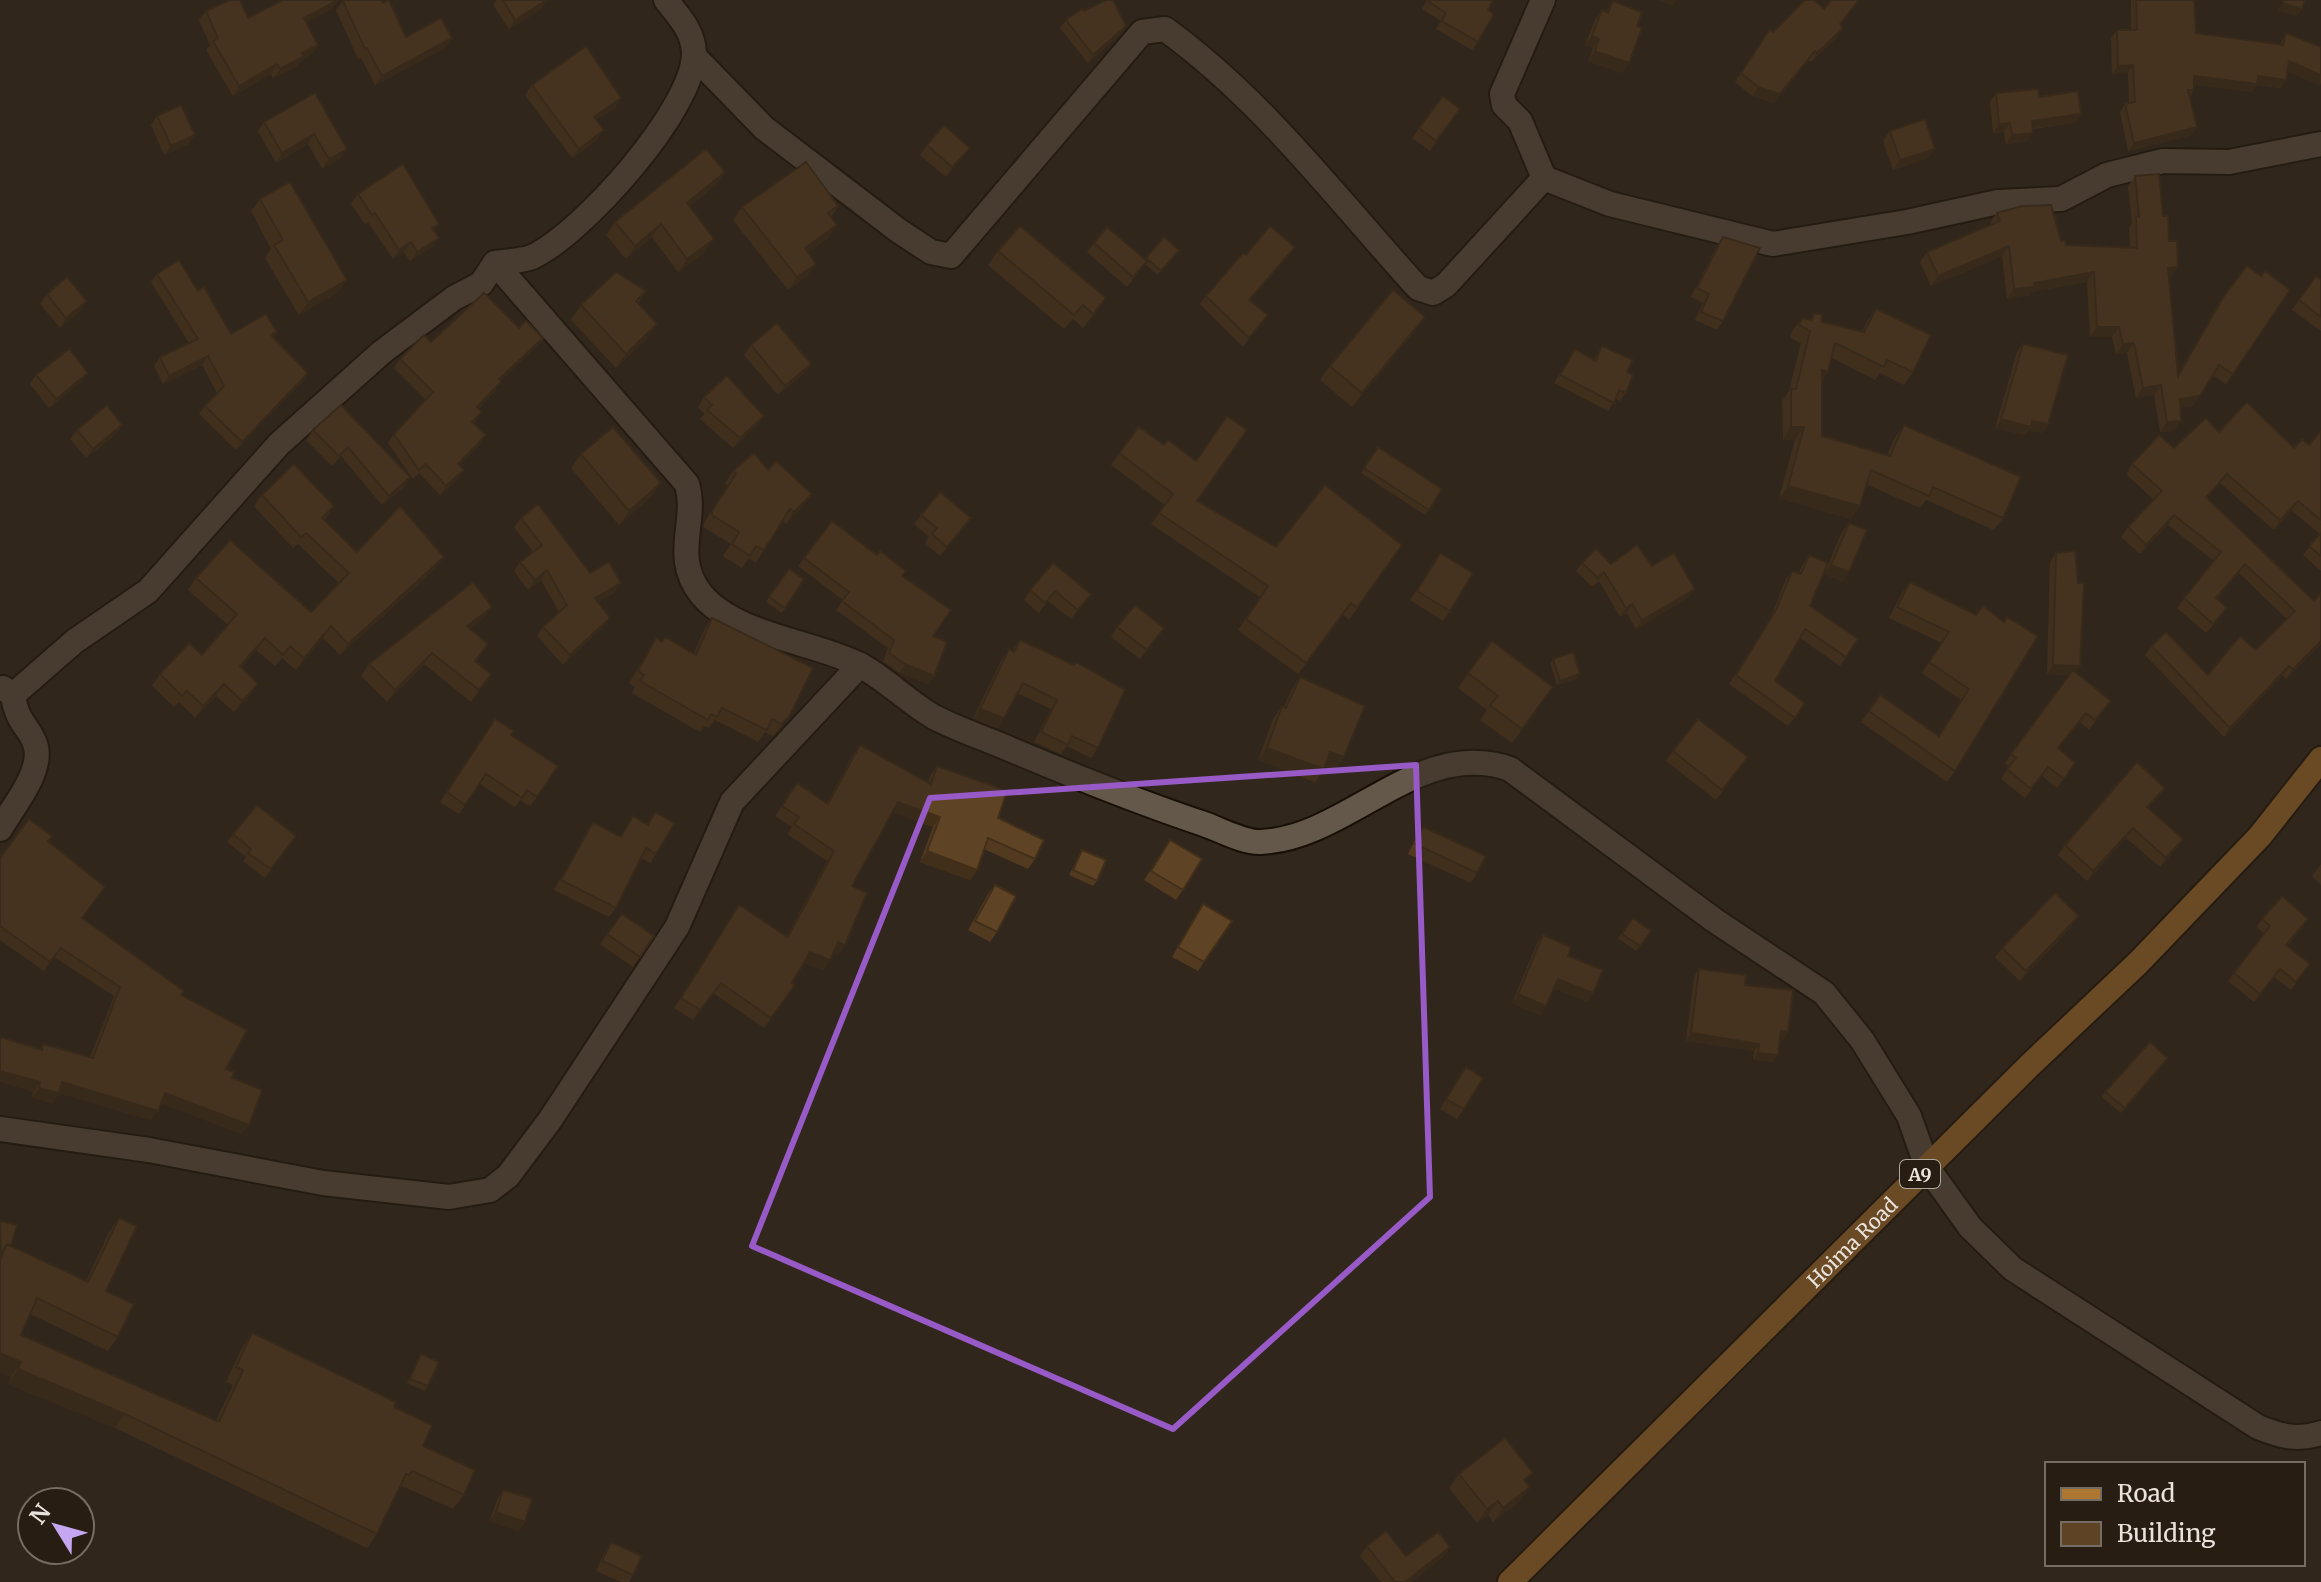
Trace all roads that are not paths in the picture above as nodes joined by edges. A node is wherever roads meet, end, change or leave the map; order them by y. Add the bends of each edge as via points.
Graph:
1 (666, 0) edge
2 (1543, 0) edge
3 (694, 56) junction
4 (2321, 144) edge
5 (1544, 178) junction
6 (495, 263) junction
7 (860, 665) junction
8 (7, 691) edge
9 (2321, 759) edge
10 (0, 829) edge
11 (0, 1129) edge
12 (1927, 1167) junction
13 (2321, 1433) edge
14 (1510, 1582) edge

1 - 3 street via 691,31
2 - 5 street via 1502,94 1504,105 1520,121
3 - 5 street via 775,137 899,231 931,252 951,256 1142,32 1165,29 1210,62 1266,115 1418,288 1433,293 1446,285
3 - 6 street via 682,93 645,152 575,228 531,258
4 - 5 street via 2229,162 2163,161 2107,175 2061,199 1998,202 1773,244 1610,204
6 - 7 street via 687,484 693,503 684,537 690,574 700,592 739,621
6 - 8 street via 481,284 382,352 279,444 148,591
7 - 11 street via 732,802 677,927 550,1120 508,1176 490,1190 449,1197 323,1183
7 - 12 street via 934,716 1120,796 1258,842 1286,839 1435,768 1490,762 1510,769 1714,920 1824,993 1862,1040 1909,1116
8 - 10 street via 36,746 36,759
9 - 12 main road, Hoima Road / A9 via 2238,859 2138,963
12 - 13 street via 1980,1238 2013,1269 2081,1316 2258,1427 2281,1437
12 - 14 main road, Hoima Road / A9

